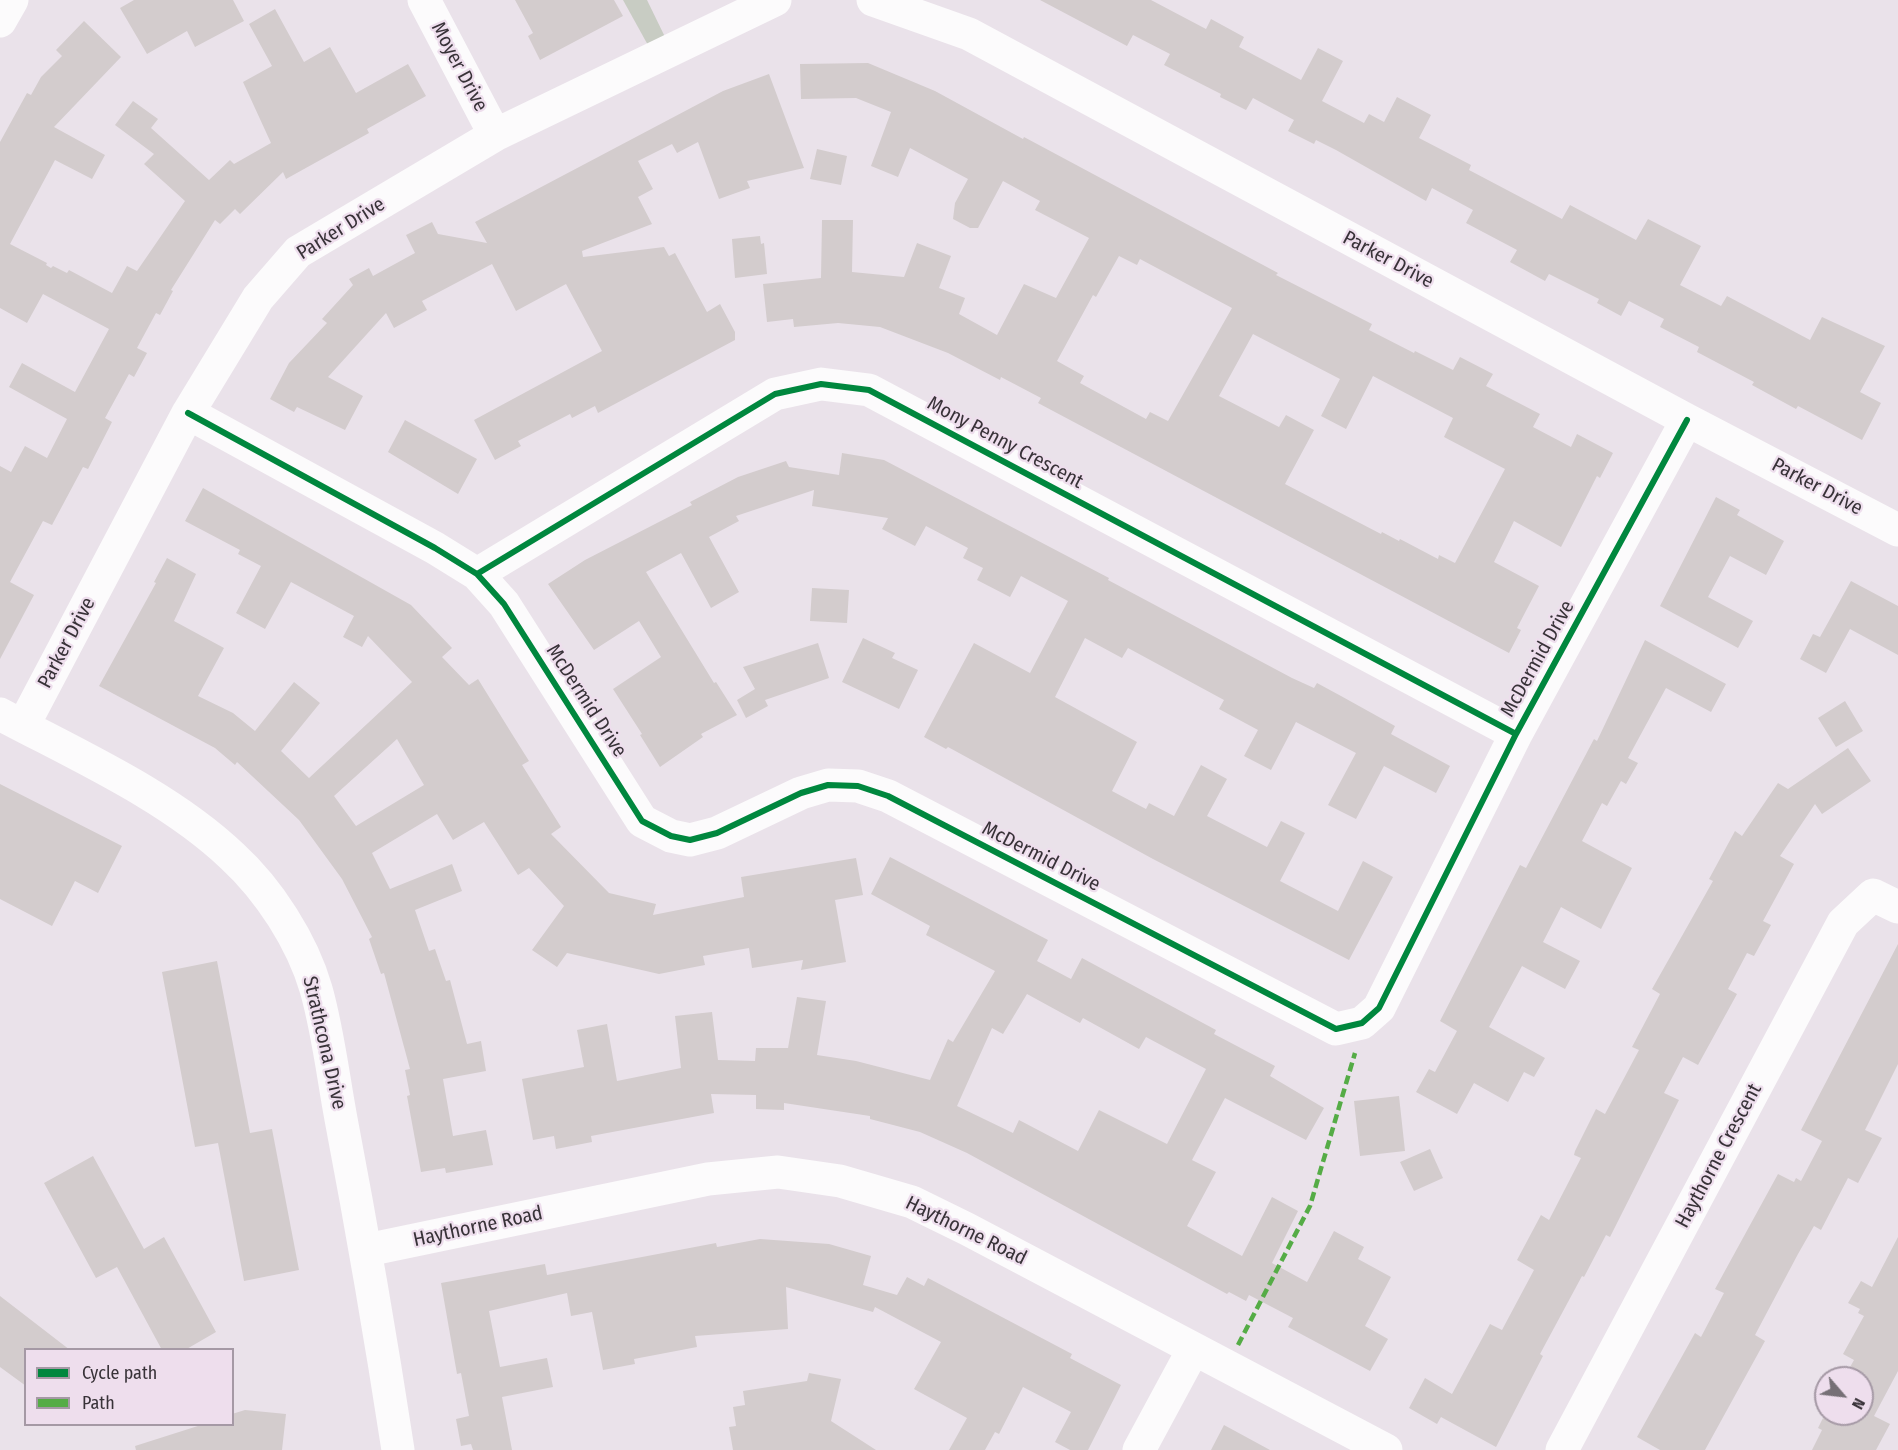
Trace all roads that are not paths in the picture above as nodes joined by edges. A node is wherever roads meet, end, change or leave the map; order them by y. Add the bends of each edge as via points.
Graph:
1 (12, 0) edge
2 (424, 0) edge
3 (775, 0) edge
4 (873, 0) edge
5 (0, 21) edge
6 (495, 135) junction
7 (188, 413) junction
8 (1687, 420) junction
9 (1898, 530) edge
10 (477, 574) junction
11 (11, 720) edge
12 (1516, 734) junction
13 (1898, 907) edge
14 (367, 1250) junction
15 (1193, 1350) junction
16 (398, 1450) edge
17 (1139, 1450) edge
18 (1386, 1450) edge
19 (1562, 1450) edge

1 - 5 street
2 - 6 street, Moyer Drive
3 - 6 street, Parker Drive
4 - 8 street, Parker Drive via 969,34
6 - 7 street, Parker Drive via 298,252 258,298
7 - 10 street, McDermid Drive
7 - 11 street, Parker Drive
8 - 9 street, Parker Drive
8 - 12 street, McDermid Drive
10 - 12 street, Mony Penny Crescent via 775,394 821,384 869,390
10 - 12 street, McDermid Drive via 504,604 642,821 671,836 690,840 717,833 801,793 828,785 858,786 888,796 1336,1029 1362,1023 1379,1008
11 - 14 street, Strathcona Drive via 174,809 206,833 234,857 292,932 316,988
13 - 19 street, Haythorne Crescent via 1873,895 1843,922
14 - 15 street, Haythorne Road via 708,1179 778,1172 840,1180 912,1202
14 - 16 street, Strathcona Drive
15 - 17 street
15 - 18 street, Haythorne Road

